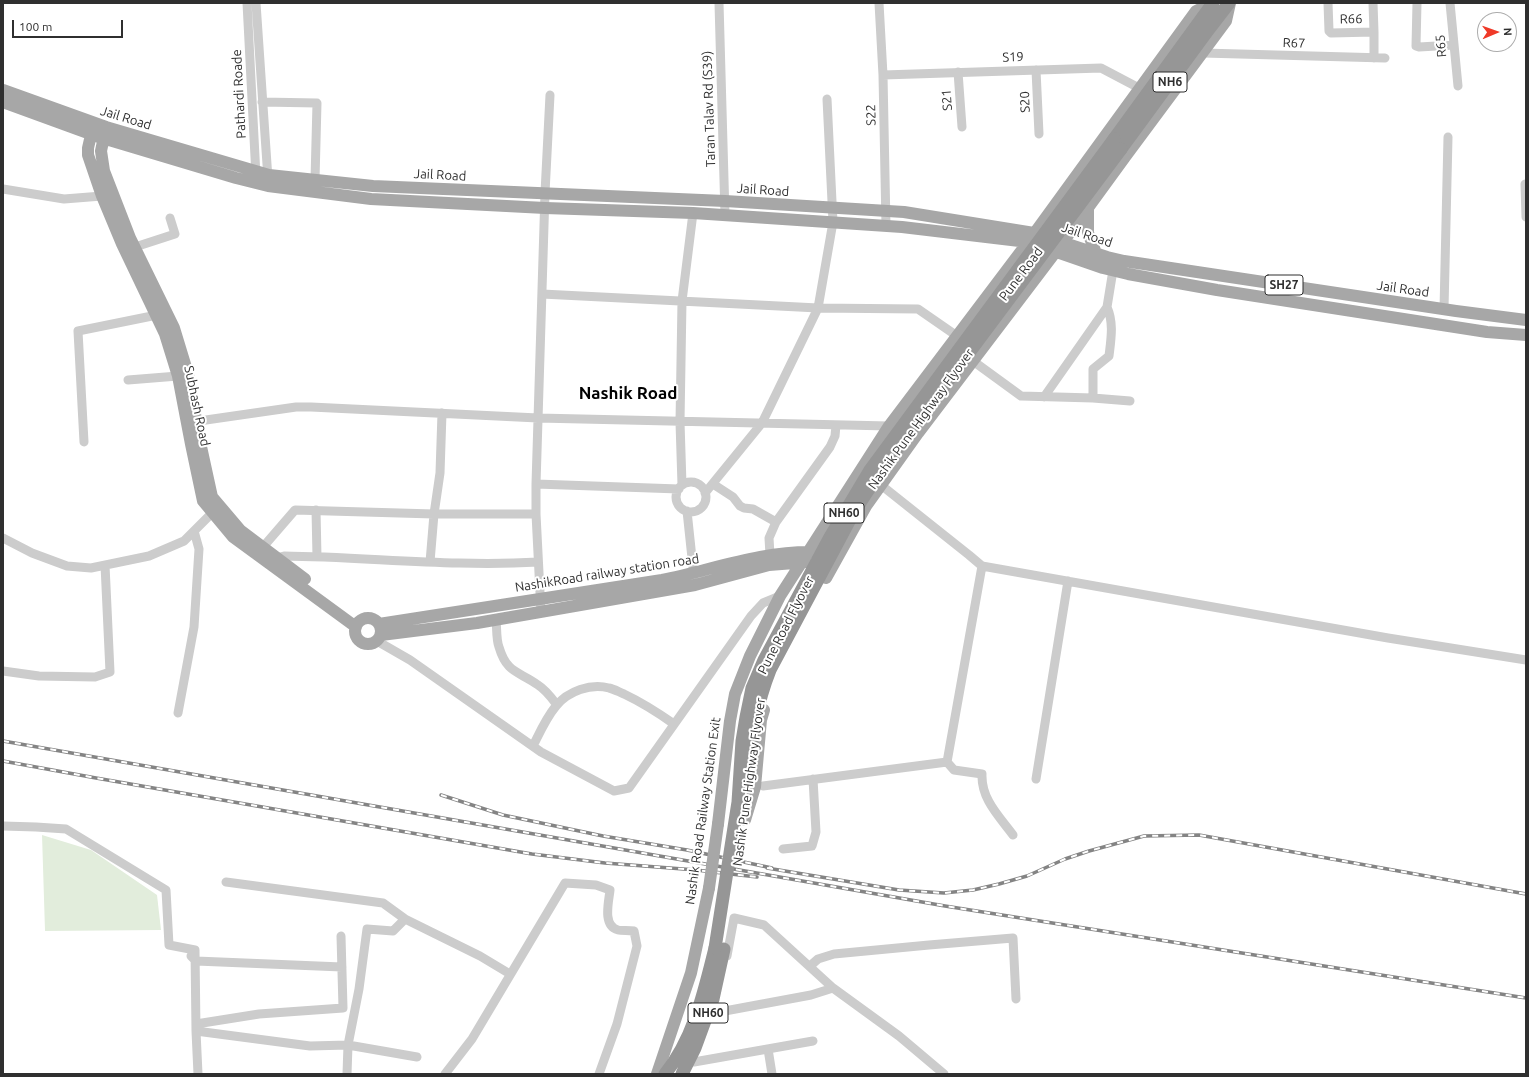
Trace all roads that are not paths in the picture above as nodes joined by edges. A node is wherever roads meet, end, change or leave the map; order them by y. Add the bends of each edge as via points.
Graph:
1 (247, 3) edge
2 (256, 3) edge
3 (719, 3) edge
4 (879, 3) edge
5 (1212, 3) edge
6 (1230, 3) edge
7 (1328, 3) edge
8 (1373, 3) edge
9 (1417, 3) edge
10 (1450, 3) edge
11 (1374, 32) junction
12 (1454, 45) junction
13 (1203, 53) junction
14 (1374, 58) junction
15 (1385, 58) dead end
16 (1036, 70) junction
17 (958, 72) junction
18 (883, 75) junction
19 (1458, 86) dead end
20 (1139, 88) junction
21 (3, 90) edge
22 (550, 95) dead end
23 (827, 99) dead end
24 (3, 102) edge
25 (262, 102) junction
26 (962, 127) dead end
27 (92, 128) junction
28 (104, 133) junction
29 (1039, 134) dead end
30 (1448, 137) dead end
31 (1117, 144) junction
32 (262, 179) junction
33 (315, 180) junction
34 (1525, 184) dead end
35 (3, 189) edge
36 (545, 193) junction
37 (102, 196) junction
38 (725, 201) junction
39 (1088, 207) junction
40 (544, 208) junction
41 (833, 208) junction
42 (886, 212) junction
43 (693, 213) junction
44 (726, 215) junction
45 (1526, 217) edge
46 (170, 218) dead end
47 (833, 222) junction
48 (886, 226) junction
49 (1031, 238) junction
50 (1063, 242) junction
51 (135, 247) junction
52 (1056, 252) junction
53 (1096, 253) junction
54 (1110, 266) junction
55 (542, 294) junction
56 (682, 301) junction
57 (1107, 307) junction
58 (818, 308) junction
59 (1444, 309) junction
60 (157, 315) junction
61 (1526, 320) edge
62 (1526, 335) edge
63 (956, 336) junction
64 (973, 361) junction
65 (178, 376) junction
66 (128, 380) dead end
67 (1044, 396) junction
68 (1093, 398) junction
69 (1130, 401) dead end
70 (442, 414) junction
71 (538, 418) junction
72 (191, 422) junction
73 (680, 422) junction
74 (762, 424) junction
75 (836, 425) junction
76 (889, 426) junction
77 (84, 442) dead end
78 (536, 484) junction
79 (714, 484) junction
80 (881, 485) junction
81 (680, 487) junction
82 (705, 493) junction
83 (316, 510) junction
84 (687, 511) junction
85 (212, 512) junction
86 (434, 514) junction
87 (536, 514) junction
88 (776, 522) junction
89 (194, 531) junction
90 (3, 538) edge
91 (263, 547) junction
92 (770, 555) junction
93 (317, 557) junction
94 (805, 557) junction
95 (276, 558) junction
96 (837, 558) junction
97 (430, 562) junction
98 (538, 562) junction
99 (105, 565) junction
100 (982, 566) junction
101 (694, 579) junction
102 (1068, 581) junction
103 (780, 596) junction
104 (541, 598) junction
105 (542, 612) junction
106 (496, 619) junction
107 (358, 624) junction
108 (379, 633) junction
109 (1526, 660) edge
110 (3, 671) edge
111 (557, 705) junction
112 (178, 713) dead end
113 (674, 724) junction
114 (533, 746) junction
115 (947, 762) junction
116 (813, 779) junction
117 (1036, 779) dead end
118 (759, 786) junction
119 (744, 820) junction
120 (3, 826) edge
121 (1014, 834) dead end
122 (783, 849) dead end
123 (226, 882) dead end
124 (405, 919) junction
125 (341, 936) dead end
126 (719, 948) junction
127 (195, 960) junction
128 (810, 966) junction
129 (342, 967) junction
130 (510, 974) junction
131 (833, 988) junction
132 (1016, 999) dead end
133 (714, 1013) junction
134 (196, 1028) junction
135 (813, 1041) dead end
136 (348, 1045) junction
137 (768, 1049) junction
138 (417, 1057) dead end
139 (694, 1062) junction
140 (449, 1073) edge
141 (198, 1074) edge
142 (347, 1074) edge
143 (599, 1074) edge
144 (657, 1074) edge
145 (665, 1074) edge
146 (682, 1074) edge
147 (687, 1074) edge
148 (772, 1074) edge
149 (944, 1074) edge

1 - 32 street, Pathardi Roade
2 - 25 street
3 - 38 street, Taran Talav Rd (S39)
4 - 18 street, S22
5 - 20 main road, Nashik Road Railway Station Exit via 1196,11
5 - 31 highway, Nashik Pune Highway Flyover / NH6
6 - 13 main road, Pune Road via 1226,21
6 - 31 highway, Nashik Pune Highway Flyover / NH6
7 - 11 street, R66 via 1331,33
8 - 11 street, R66
9 - 12 street via 1416,46
10 - 12 street, R65
11 - 14 street
12 - 19 street, R65
13 - 14 street, R67
13 - 39 main road, Pune Road
14 - 15 street, R67
16 - 17 street, S19
16 - 20 street, S19 via 1101,68
16 - 29 street, S20
17 - 18 street, S19
17 - 26 street, S21
18 - 42 street, S22
20 - 49 main road, Nashik Road Railway Station Exit
21 - 27 main road, Jail Road
22 - 36 street
23 - 41 street
24 - 27 main road
25 - 32 street
25 - 33 street via 317,102
27 - 28 main road
27 - 37 main road, Subhash Road via 88,155
28 - 32 main road via 236,178
28 - 51 main road, Subhash Road via 101,151 104,171
30 - 59 street
31 - 119 highway, Nashik Pune Highway Flyover / NH60, bridge via 882,469 854,512 770,670 762,690 751,746
31 - 126 highway, Nashik Pune Highway Flyover / NH60, bridge via 870,470 830,537 764,660 752,688 742,741 738,802
32 - 33 main road, Jail Road
32 - 40 main road, Jail Road via 371,199
33 - 36 main road, Jail Road via 373,186
34 - 45 street
35 - 37 street via 64,199
36 - 38 main road, Jail Road
36 - 40 street
37 - 60 main road, Subhash Road
38 - 41 main road, Jail Road
38 - 44 street, Taran Talav Rd (S39)
39 - 50 main road, Pune Road
39 - 53 main road via 1088,233
40 - 43 main road, Jail Road
40 - 55 street
41 - 42 main road, Jail Road
41 - 47 street
42 - 48 street, S22
42 - 49 main road, Jail Road via 904,212
43 - 44 main road, Jail Road
43 - 56 street
44 - 47 main road, Jail Road
46 - 51 street via 175,234
47 - 48 main road, Jail Road
47 - 58 street
48 - 49 main road, Jail Road
49 - 50 main road, Jail Road / SH27
49 - 52 main road, Jail Road / SH27
49 - 63 main road, Nashik Road Railway Station Exit
50 - 52 main road, Pune Road
50 - 53 main road, Jail Road / SH27
51 - 72 main road, Subhash Road via 174,328 188,374
52 - 54 main road, Jail Road / SH27
52 - 64 main road, Pune Road
53 - 54 main road, Jail Road / SH27
54 - 57 street
54 - 59 main road, Jail Road / SH27
54 - 62 main road via 1254,296 1487,332
55 - 56 street
55 - 71 street
56 - 58 street
56 - 73 street
57 - 67 street
57 - 68 street via 1112,330 1109,356 1093,369
58 - 63 street via 918,308
58 - 74 street
59 - 61 main road, Jail Road / SH27
60 - 65 main road, Subhash Road
60 - 77 street via 78,331
63 - 76 main road, Nashik Road Railway Station Exit
64 - 67 street via 1021,396
64 - 80 main road, Pune Road
65 - 66 street
65 - 72 main road, Subhash Road
67 - 68 street
68 - 69 street
70 - 71 street
70 - 72 street via 311,407
70 - 86 street via 440,473
71 - 73 street
71 - 78 street
72 - 85 main road, Subhash Road via 203,501
72 - 91 main road, Subhash Road via 212,497 240,530
73 - 74 street
73 - 81 street
74 - 75 street
74 - 79 street
75 - 76 street
75 - 88 street via 830,447
76 - 94 main road, Nashik Road Railway Station Exit
78 - 81 street
78 - 87 street
79 - 82 street
79 - 88 street via 733,497 740,506 753,509
80 - 96 main road, Pune Road via 866,506
80 - 100 street
81 - 82 street via 691,482 696,483
81 - 84 street via 677,502
82 - 84 street via 703,506 695,511
83 - 86 street
83 - 91 street via 295,510
83 - 93 street
84 - 101 street
85 - 89 street
85 - 107 main road, Subhash Road via 233,537
86 - 87 street
86 - 97 street
87 - 98 street
88 - 92 street via 769,538
89 - 99 street via 184,541 149,556
89 - 112 street via 199,549 194,627
90 - 99 street via 32,553 67,566 91,568
91 - 95 main road, Subhash Road
92 - 94 main road, NashikRoad railway station road
92 - 101 main road, NashikRoad railway station road
93 - 95 street
93 - 97 street
94 - 96 main road
94 - 101 main road
94 - 103 main road, Nashik Road Railway Station Exit
95 - 107 main road, Subhash Road
96 - 118 main road, Pune Road Flyover via 772,678 762,720
97 - 98 street
98 - 104 street
99 - 110 street via 110,672 95,677 39,676
100 - 102 street
100 - 115 street
101 - 104 main road, NashikRoad railway station road via 626,585
101 - 105 main road
102 - 109 street
102 - 117 street
103 - 113 street via 763,603 751,616
103 - 144 main road, Nashik Road Railway Station Exit, bridge via 750,656 735,694 709,888 691,974
104 - 105 street
104 - 108 main road, NashikRoad railway station road
105 - 106 main road
106 - 108 main road
106 - 111 street via 498,646 508,666 537,684
107 - 108 main road via 364,619 372,619
107 - 108 main road via 356,637 362,643 369,644
108 - 114 street via 410,660
111 - 113 street via 578,691 597,687 610,688 648,706
111 - 114 street via 545,721
113 - 114 street via 629,788 614,791
115 - 116 street
115 - 121 street via 954,770 982,774 982,784 990,804
116 - 118 street
116 - 122 street via 816,832 812,846
118 - 119 main road, Pune Road Flyover
119 - 126 highway, Nashik Pune Highway Flyover / NH60
120 - 127 street via 66,829 166,890 169,945 195,950
123 - 124 street via 383,902
124 - 130 street via 480,956
124 - 136 street via 392,931 367,929
125 - 129 street
126 - 145 highway, Nashik Pune Highway Flyover / NH60 via 691,1030
126 - 146 highway, Nashik Pune Highway Flyover / NH60 via 713,999 695,1048
127 - 129 street
127 - 134 street
128 - 131 street
128 - 132 street via 818,959 834,954 1013,938
128 - 133 street via 764,924 734,918
129 - 134 street via 343,1008 259,1014
130 - 140 street
130 - 143 street via 564,882 596,885 610,890 610,923 618,930 634,931 636,946 617,1024
131 - 133 street via 811,996
131 - 149 street via 899,1036
133 - 139 street
134 - 136 street via 310,1046
134 - 141 street
135 - 137 street
136 - 138 street
136 - 142 street
137 - 139 street
137 - 148 street
139 - 147 street

